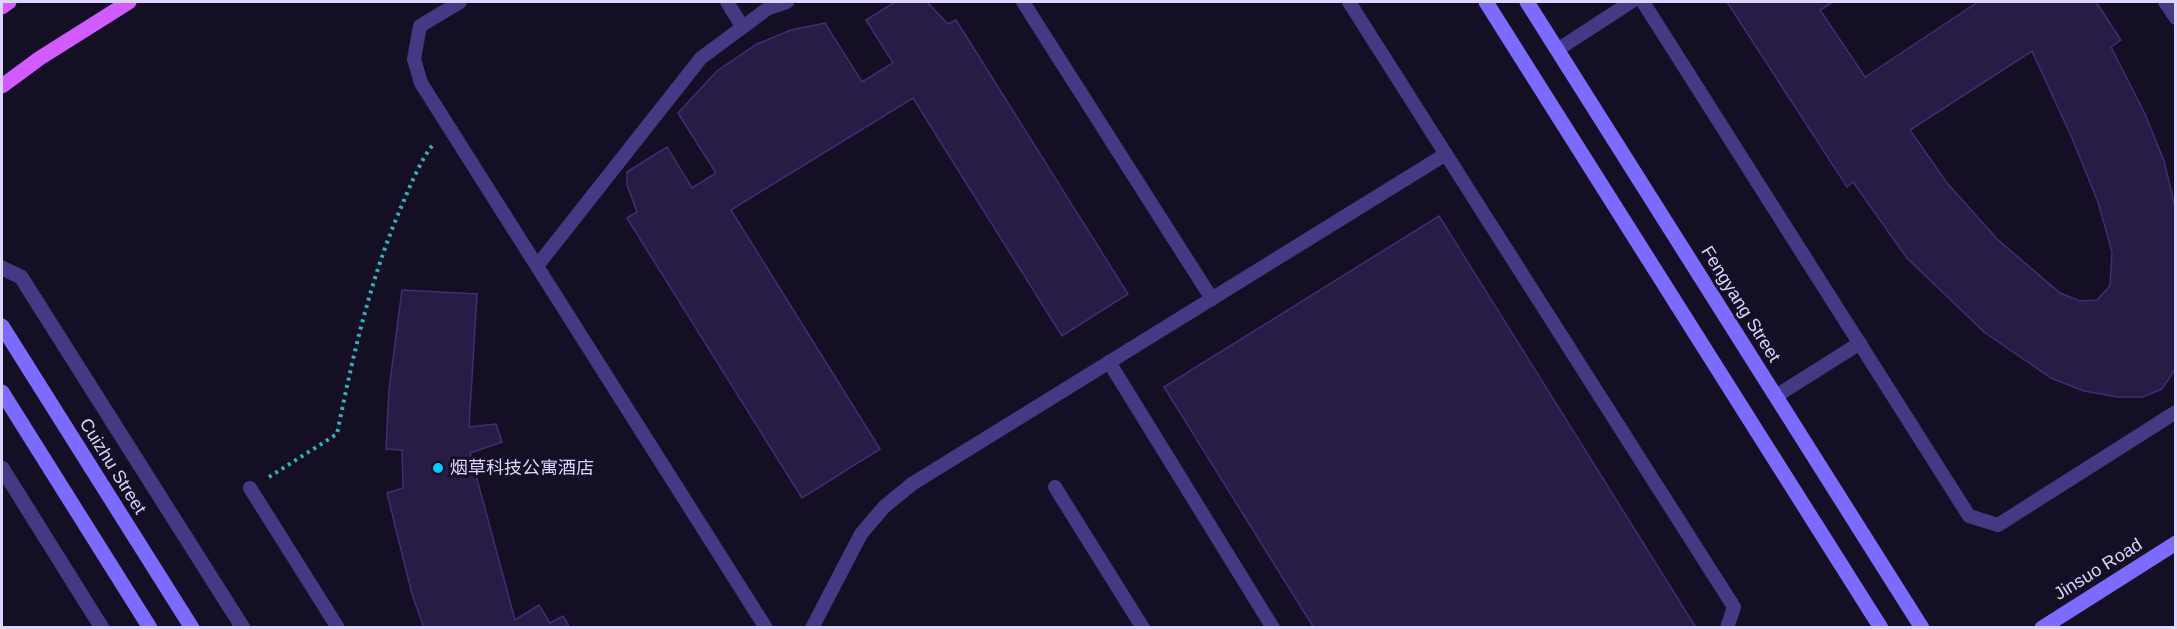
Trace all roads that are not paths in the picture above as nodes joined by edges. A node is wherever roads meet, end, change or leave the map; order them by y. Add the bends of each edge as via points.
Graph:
1 (9, 2) edge
2 (129, 2) edge
3 (460, 2) edge
4 (727, 2) edge
5 (787, 2) edge
6 (1023, 2) edge
7 (1349, 2) edge
8 (1486, 2) edge
9 (1527, 2) edge
10 (1631, 2) edge
11 (1643, 2) edge
12 (2165, 2) edge
13 (2, 7) edge
14 (2175, 18) edge
15 (742, 26) junction
16 (1557, 50) junction
17 (2, 86) edge
18 (1446, 154) junction
19 (537, 266) junction
20 (2, 268) edge
21 (1212, 299) junction
22 (2, 326) edge
23 (1860, 343) junction
24 (1109, 362) junction
25 (2, 392) edge
26 (1776, 396) junction
27 (2175, 412) edge
28 (2, 468) edge
29 (1055, 487) dead end
30 (250, 488) road end
31 (2175, 543) edge
32 (102, 627) edge
33 (150, 627) edge
34 (192, 627) edge
35 (243, 627) edge
36 (338, 627) edge
37 (766, 627) edge
38 (812, 627) edge
39 (1143, 627) edge
40 (1273, 627) edge
41 (1727, 627) edge
42 (1881, 627) edge
43 (1922, 627) edge
44 (2042, 627) edge

1 - 13 main road
2 - 17 main road
3 - 19 lane via 420,27 414,59 421,83
4 - 15 lane
5 - 15 lane
6 - 21 lane
7 - 18 lane
8 - 42 street
9 - 16 street, Fengyang Street
10 - 16 lane
11 - 23 lane
12 - 14 lane
15 - 19 lane via 701,58
16 - 26 street, Fengyang Street
18 - 21 lane
18 - 41 lane via 1734,606
19 - 37 lane
20 - 35 street via 21,277
21 - 24 lane
22 - 34 street, Cuizhu Street
23 - 26 lane
23 - 27 lane via 1969,516 1998,525
24 - 38 lane via 912,484 884,507 861,534
24 - 40 lane
25 - 33 street
26 - 43 street, Fengyang Street
28 - 32 street
29 - 39 lane
30 - 36 lane
31 - 44 street, Jinsuo Road

